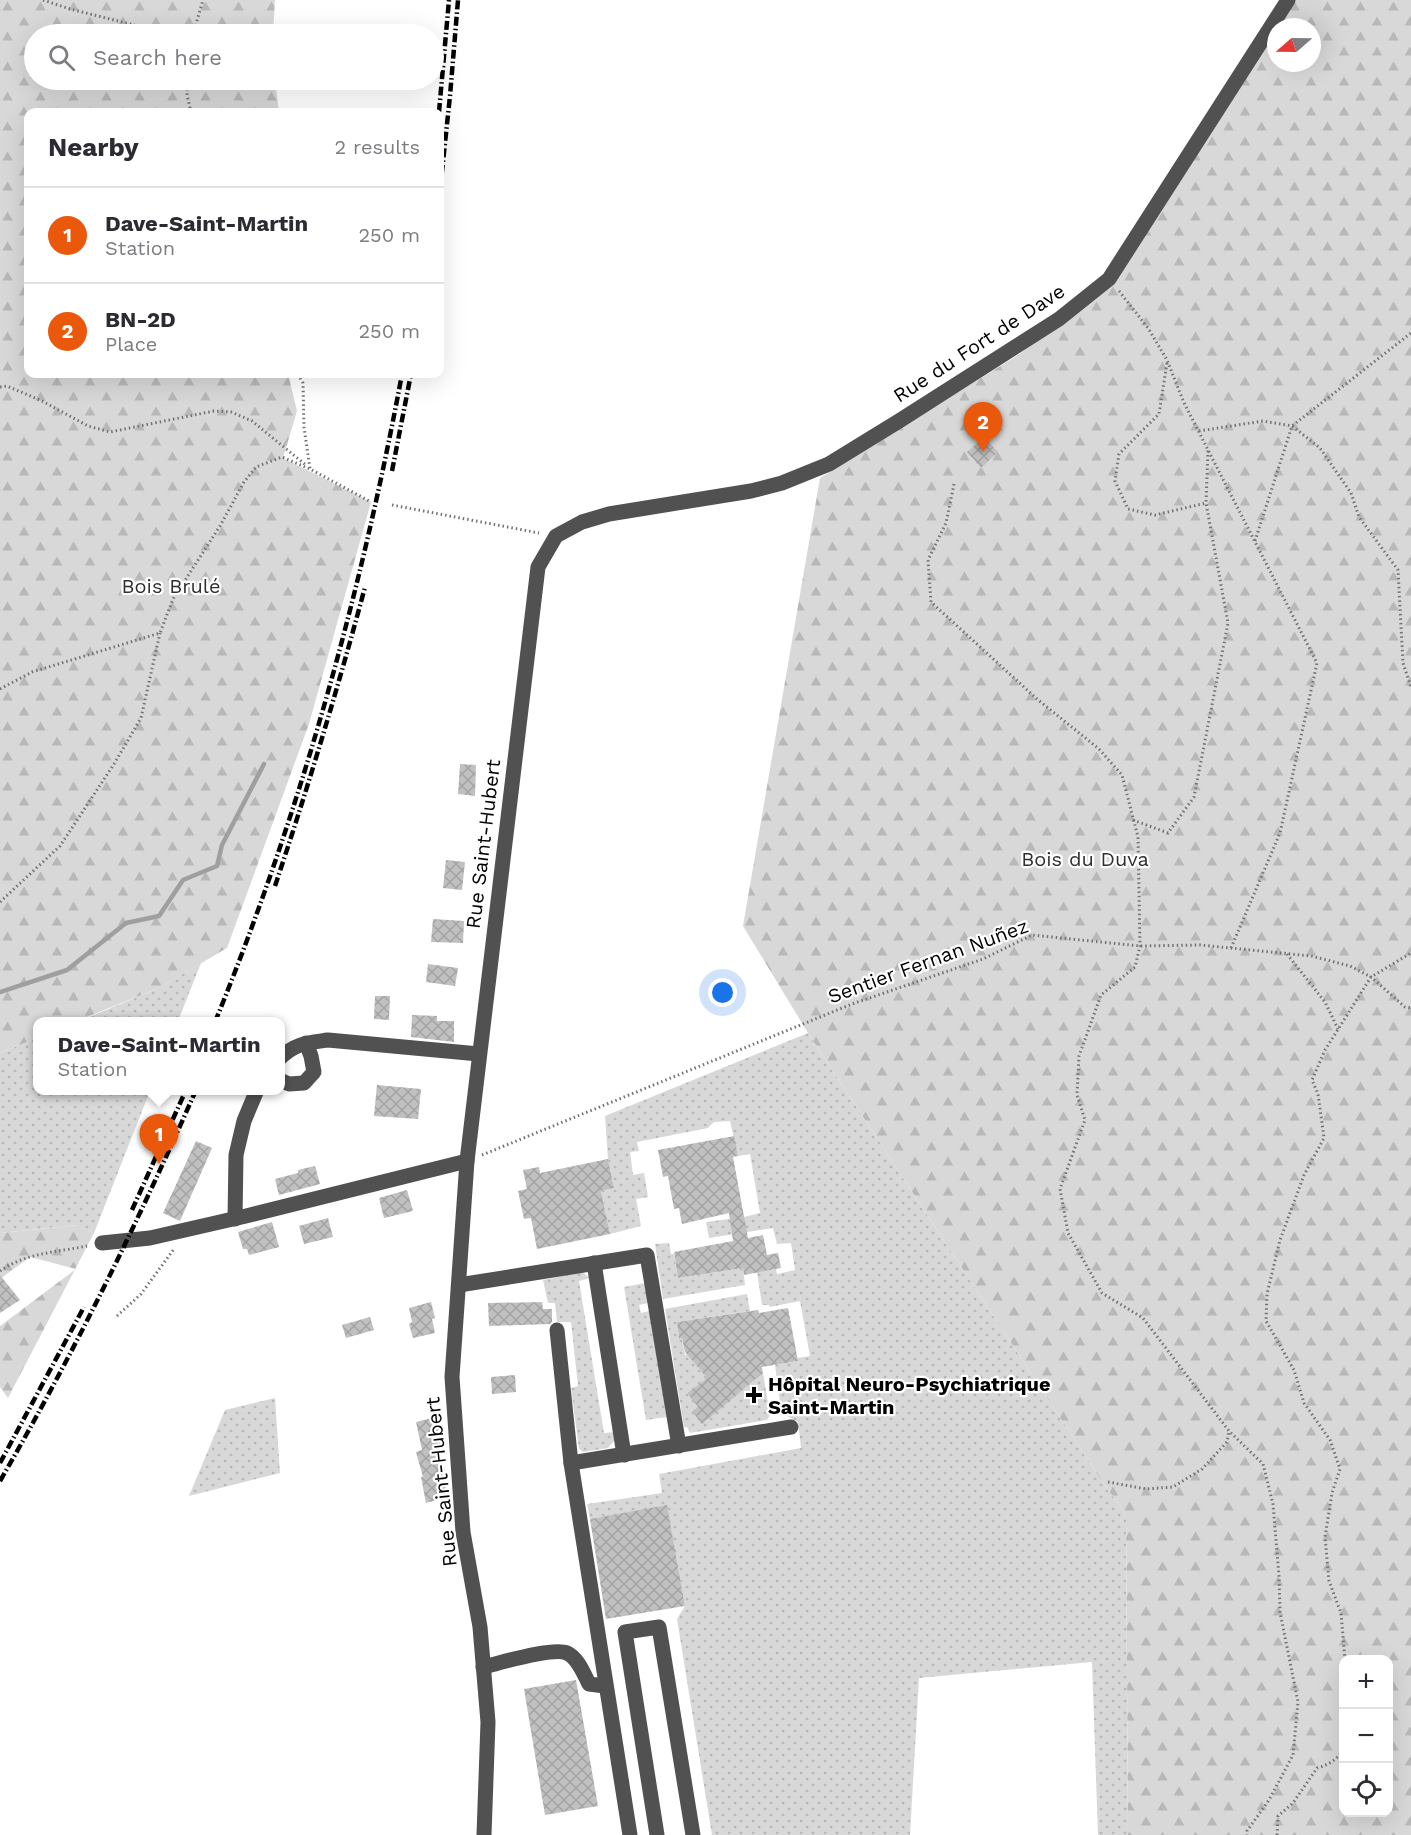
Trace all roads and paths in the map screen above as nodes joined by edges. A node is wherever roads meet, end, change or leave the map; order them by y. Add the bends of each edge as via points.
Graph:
1 (43, 0) edge
2 (202, 0) edge
3 (1288, 0) edge
4 (130, 24) edge
5 (196, 24) edge
6 (187, 90) edge
7 (190, 108) edge
8 (1109, 279) junction
9 (1411, 333) edge
10 (1167, 360) junction
11 (300, 378) edge
12 (0, 387) edge
13 (1292, 426) junction
14 (1199, 431) junction
15 (1209, 450) junction
16 (310, 469) junction
17 (954, 484) dead end
18 (371, 502) dead end
19 (1206, 503) junction
20 (392, 505) dead end
21 (556, 536) junction
22 (1255, 541) junction
23 (160, 633) junction
24 (1411, 687) edge
25 (0, 689) edge
26 (1133, 820) junction
27 (0, 902) edge
28 (1140, 946) junction
29 (1231, 948) junction
30 (1287, 953) junction
31 (1411, 953) edge
32 (1371, 977) junction
33 (1411, 1008) edge
34 (1338, 1029) junction
35 (306, 1043) junction
36 (285, 1053) edge
37 (479, 1054) junction
38 (285, 1082) edge
39 (255, 1095) edge
40 (467, 1161) junction
41 (235, 1219) junction
42 (186, 1230) junction
43 (102, 1243) joint
44 (594, 1263) junction
45 (0, 1271) edge
46 (459, 1285) junction
47 (117, 1316) dead end
48 (557, 1330) dead end
49 (791, 1427) dead end
50 (1229, 1431) junction
51 (679, 1446) junction
52 (624, 1455) junction
53 (571, 1463) junction
54 (1108, 1482) dead end
55 (1345, 1655) edge
56 (483, 1667) junction
57 (606, 1686) junction
58 (1339, 1756) edge
59 (484, 1835) edge
60 (630, 1835) edge
61 (657, 1835) edge
62 (693, 1835) edge
63 (1247, 1835) edge
64 (1277, 1835) edge

1 - 4 path
2 - 5 path
3 - 8 street, Rue du Fort de Dave
6 - 7 path
8 - 10 path via 1148,328
8 - 21 street, Rue du Fort de Dave via 1059,319 829,464 751,491 609,514
9 - 13 path
10 - 14 path
10 - 19 path via 1160,414 1119,454 1115,481 1128,509 1155,515
11 - 16 path
12 - 16 path via 7,386 88,426 110,432 214,411 231,412 252,421
13 - 14 path via 1263,421
13 - 22 path
13 - 24 path via 1320,448 1351,493 1359,517 1398,570 1403,663
14 - 15 path
15 - 19 path
15 - 22 path
16 - 18 path
16 - 23 path via 282,457 256,467 173,599
17 - 26 path via 946,523 928,560 931,602 1037,699 1099,749 1122,775
19 - 26 path via 1228,623 1194,796 1168,833
20 - 21 path
21 - 37 street, Rue Saint-Hubert via 538,567
22 - 29 path via 1317,663 1280,832
23 - 25 path via 32,672
23 - 27 path via 141,718 60,846
26 - 28 path via 1138,837
28 - 29 path, Sentier Fernan Nuñez
28 - 40 path, Sentier Fernan Nuñez via 1032,935 983,959 852,1004
28 - 50 path via 1135,967 1101,995 1080,1056 1077,1095 1085,1120 1060,1189 1068,1233 1102,1293 1143,1318
29 - 30 path, Sentier Fernan Nuñez
30 - 32 path, Sentier Fernan Nuñez via 1350,966
30 - 34 path via 1325,1002
31 - 32 path
32 - 33 path, Sentier Fernan Nuñez
32 - 34 path
34 - 55 path via 1312,1080 1318,1094 1324,1138 1304,1175 1280,1240 1267,1294 1266,1321 1294,1370 1304,1403 1330,1440 1340,1469 1325,1538 1329,1581 1341,1613
35 - 36 street
35 - 37 street via 328,1040
35 - 38 street via 314,1072 304,1083
37 - 40 street, Rue Saint-Hubert
39 - 41 street via 236,1155
40 - 41 street
40 - 46 street, Rue Saint-Hubert
41 - 42 street
42 - 43 street
42 - 47 path via 141,1294
43 - 45 path via 29,1257
44 - 46 street
44 - 51 street via 647,1255
44 - 52 street
46 - 56 street, Rue Saint-Hubert via 452,1377 463,1532
48 - 53 street
49 - 51 street
50 - 54 path via 1227,1442 1202,1469 1173,1487 1146,1489
50 - 63 path via 1263,1464 1274,1504 1280,1612 1298,1702 1293,1755
51 - 52 street
52 - 53 street
53 - 57 street
56 - 57 street via 552,1652 568,1653 589,1684
56 - 59 street, Rue Saint-Hubert via 488,1722
57 - 60 street
58 - 64 path via 1327,1766 1317,1768 1293,1803 1278,1816
61 - 62 street via 625,1632 659,1627

